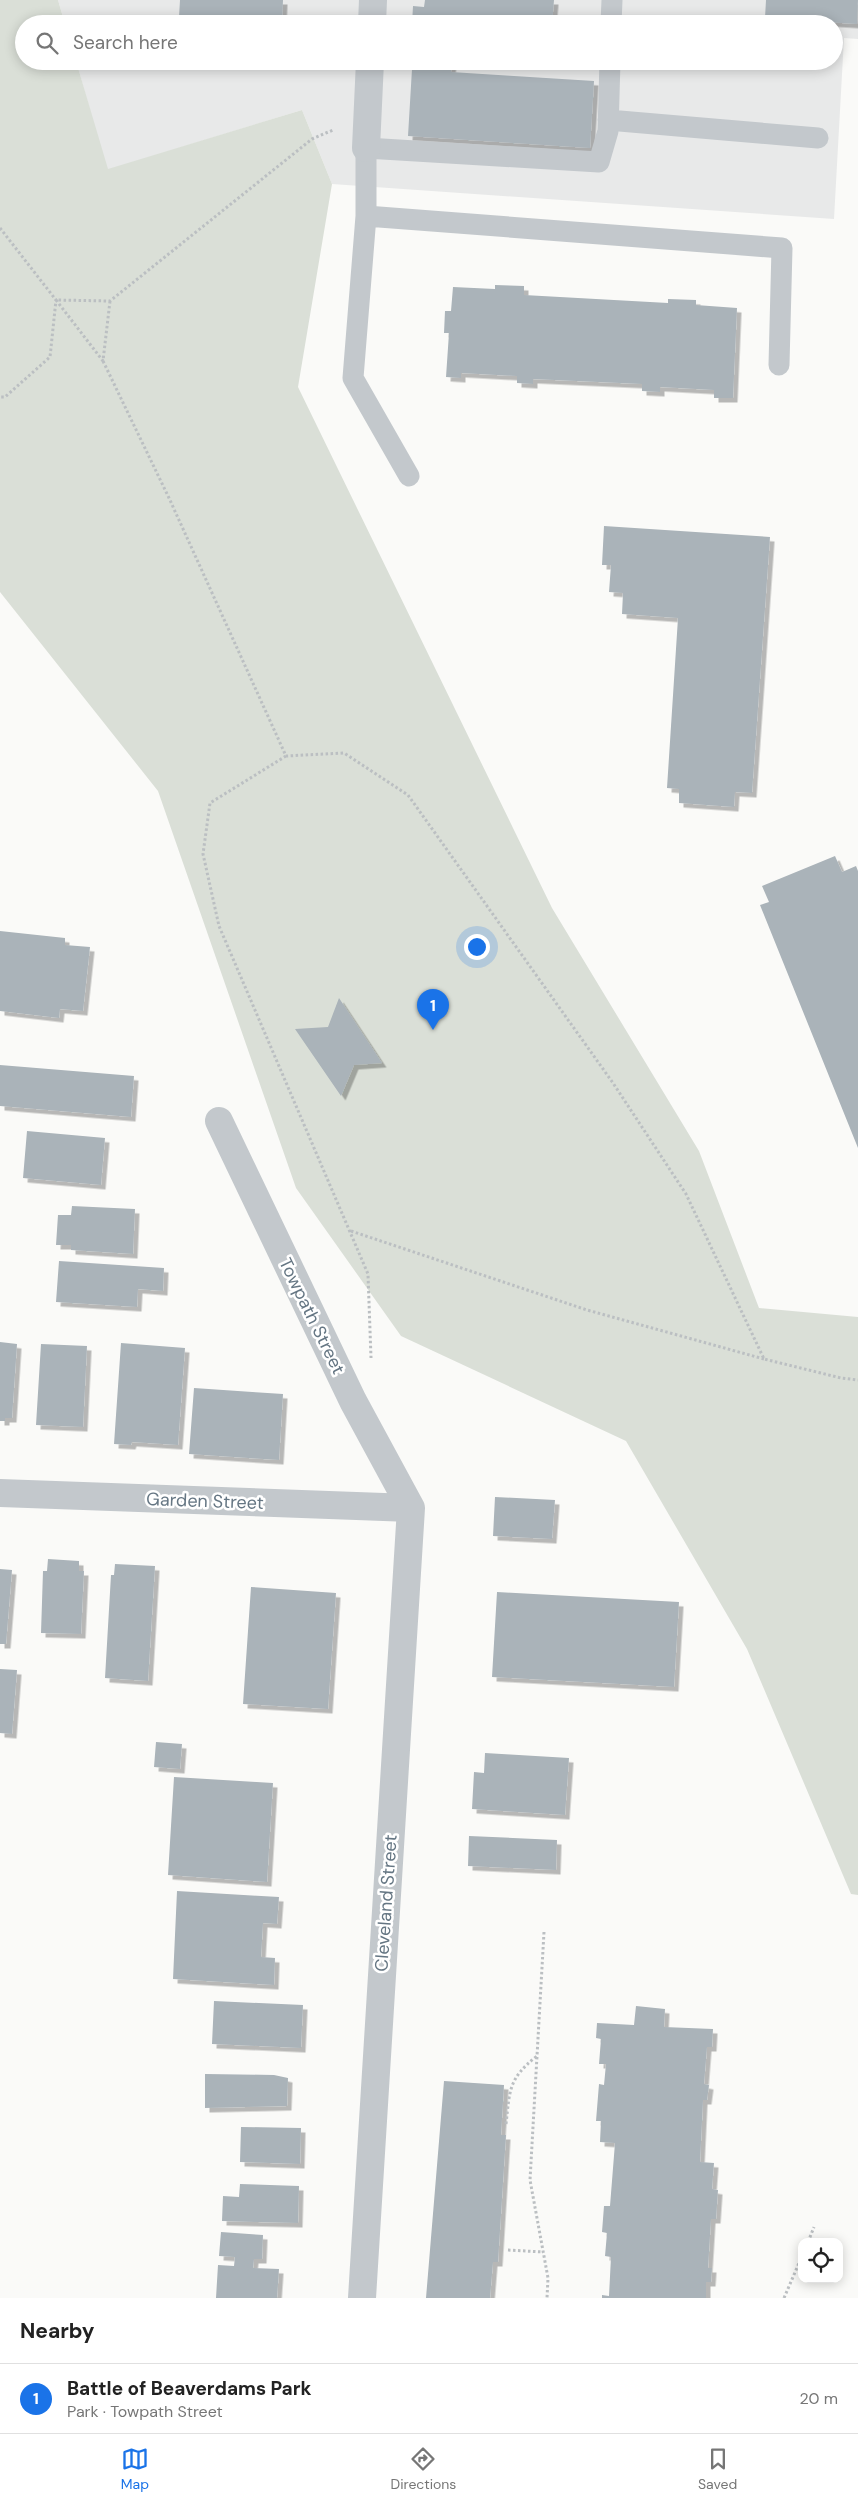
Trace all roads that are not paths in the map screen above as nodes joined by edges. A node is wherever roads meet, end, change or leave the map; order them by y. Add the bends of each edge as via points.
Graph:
1 (373, 0) edge
2 (612, 0) edge
3 (372, 15) edge
4 (611, 15) edge
5 (370, 70) edge
6 (610, 70) edge
7 (608, 120) junction
8 (818, 138) dead end
9 (366, 148) junction
10 (366, 216) junction
11 (779, 365) dead end
12 (409, 476) dead end
13 (218, 1121) dead end
14 (0, 1493) edge
15 (411, 1508) junction
16 (362, 2298) edge

1 - 3 street
2 - 4 lane
5 - 9 street
6 - 7 lane
7 - 8 lane
7 - 9 lane via 599,162
9 - 10 lane
10 - 11 lane via 782,248
10 - 12 lane via 353,378
13 - 15 street, Towpath Street via 353,1401
14 - 15 street, Garden Street
15 - 16 street, Cleveland Street

